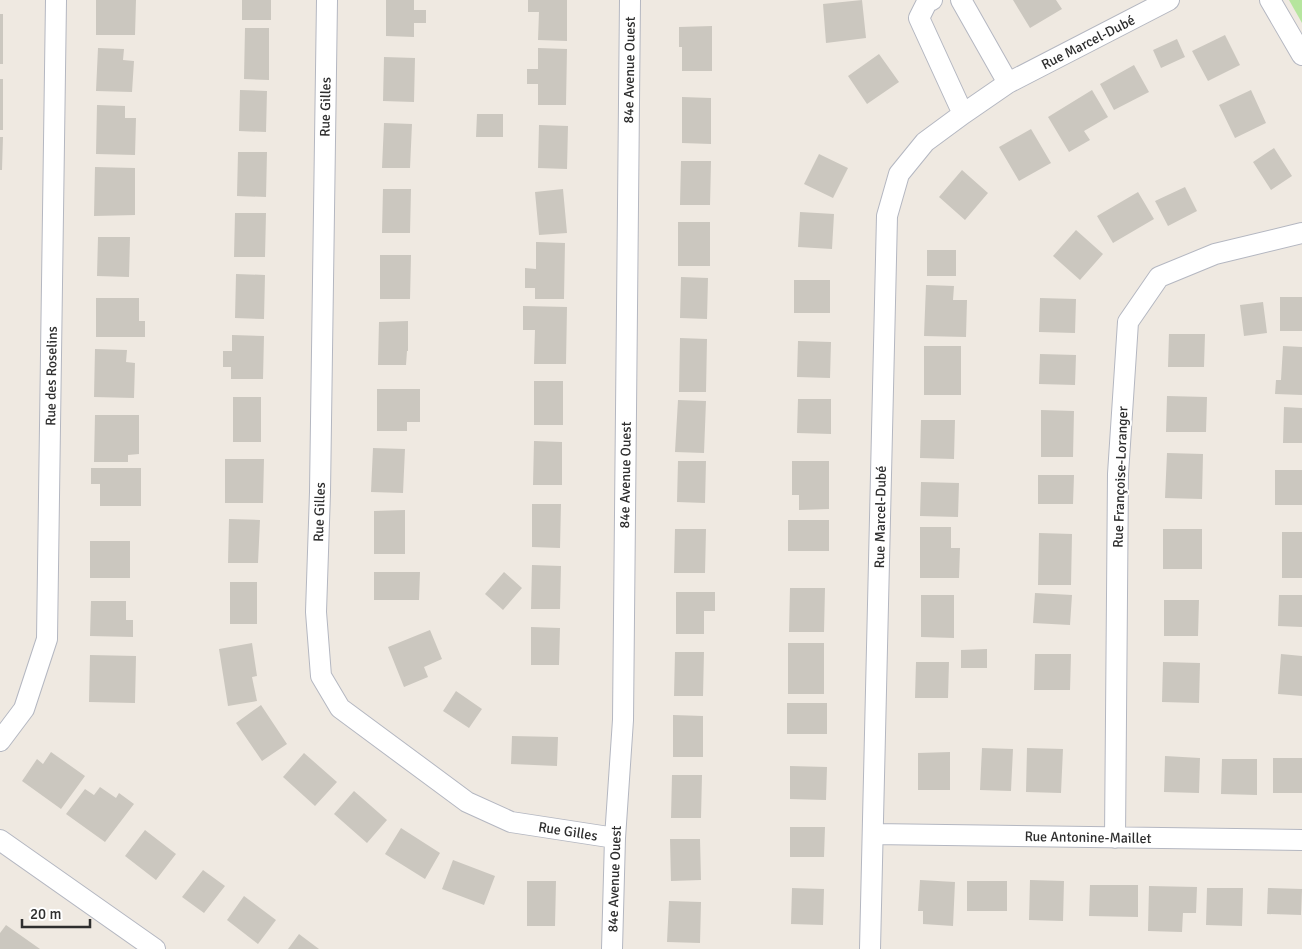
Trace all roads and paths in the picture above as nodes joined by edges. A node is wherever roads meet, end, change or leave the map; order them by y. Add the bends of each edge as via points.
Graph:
1 (56, 0) edge
2 (327, 0) edge
3 (630, 0) edge
4 (932, 0) edge
5 (961, 0) edge
6 (1169, 0) edge
7 (1270, 0) edge
8 (1302, 55) edge
9 (1008, 83) junction
10 (963, 114) junction
11 (1302, 233) edge
12 (0, 741) edge
13 (873, 834) junction
14 (615, 838) junction
15 (1116, 838) junction
16 (0, 840) edge
17 (1302, 840) edge
18 (155, 949) edge
19 (612, 949) edge
20 (870, 949) edge

1 - 12 street, Rue des Roselins via 47,639 24,709
2 - 14 street, Rue Gilles via 316,612 321,676 340,708 467,802 511,822
3 - 14 street, 84e Avenue Ouest via 623,720
4 - 10 street via 927,2 919,18
5 - 9 street
6 - 9 street, Rue Marcel-Dubé
7 - 8 street
9 - 10 street, Rue Marcel-Dubé
10 - 13 street, Rue Marcel-Dubé via 925,142 899,174 887,216
11 - 15 street, Rue Françoise-Loranger via 1215,254 1159,277 1128,322 1118,474
13 - 15 street, Rue Antonine-Maillet
13 - 20 street, Rue Marcel-Dubé
14 - 19 street, 84e Avenue Ouest
15 - 17 street, Rue Antonine-Maillet
16 - 18 street

